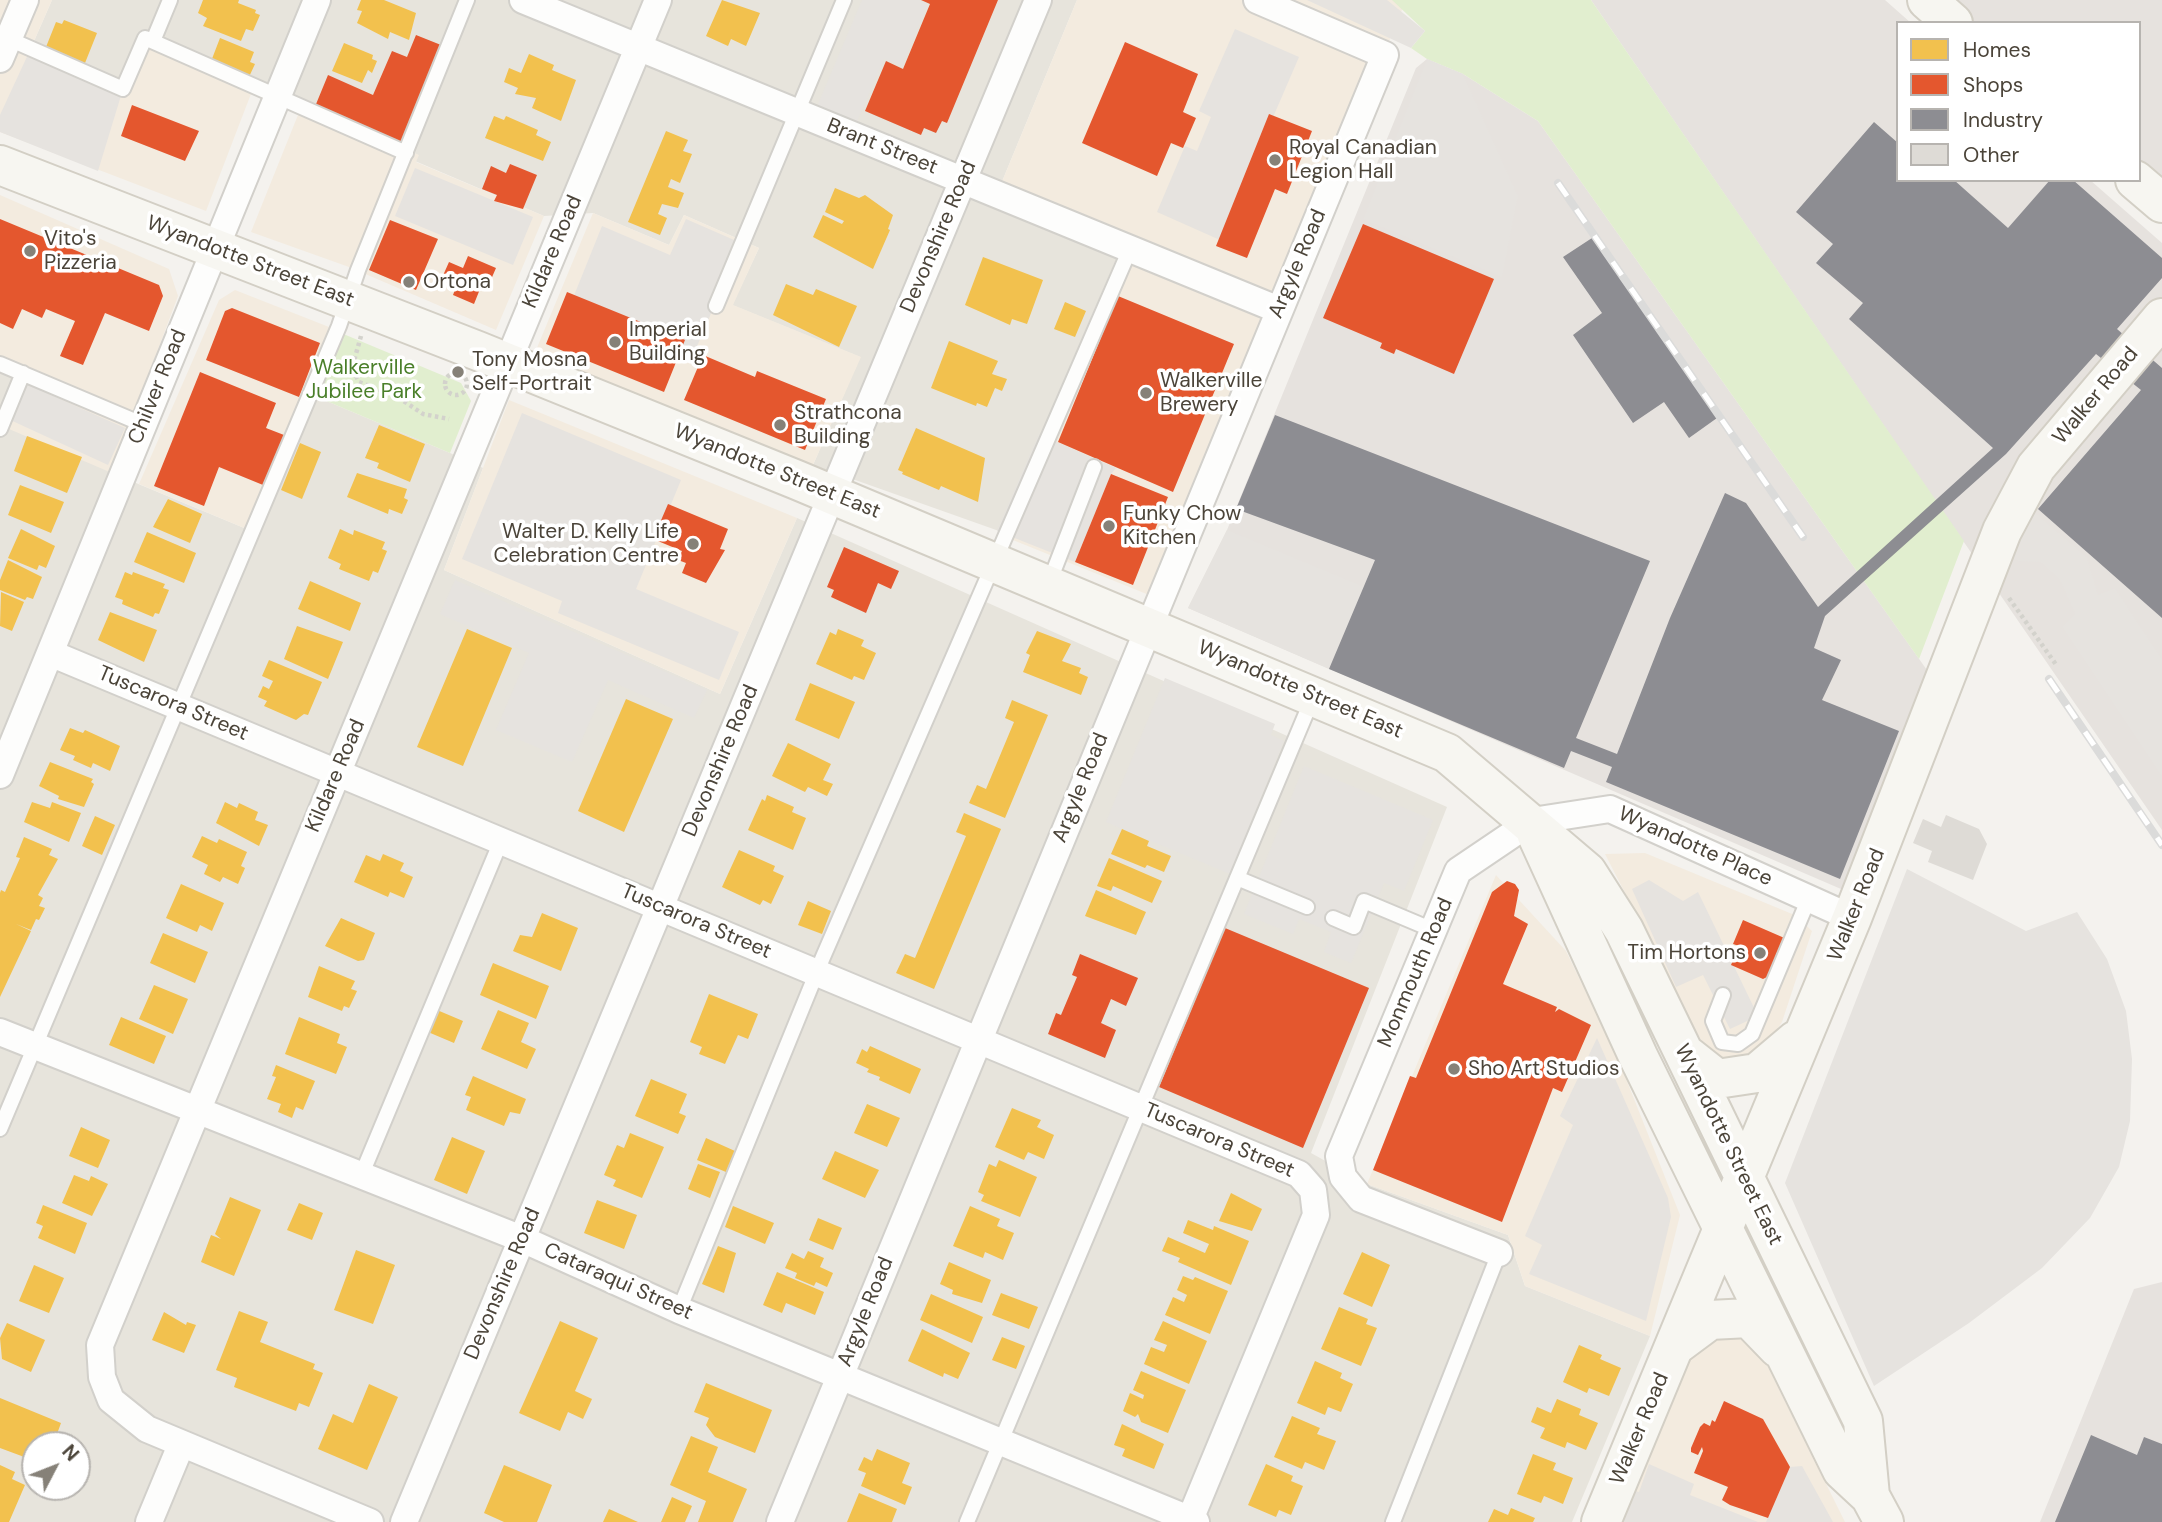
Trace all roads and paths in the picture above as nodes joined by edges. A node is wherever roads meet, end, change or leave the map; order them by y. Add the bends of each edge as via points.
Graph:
1 (170, 0) edge
2 (317, 0) edge
3 (467, 0) edge
4 (523, 0) edge
5 (658, 0) edge
6 (844, 0) edge
7 (1038, 0) edge
8 (1257, 0) edge
9 (1927, 0) edge
10 (1952, 21) edge
11 (10, 26) edge
12 (153, 41) junction
13 (638, 47) junction
14 (278, 96) junction
15 (797, 112) junction
16 (406, 153) junction
17 (0, 165) edge
18 (962, 180) junction
19 (2137, 182) edge
20 (2162, 204) edge
21 (214, 248) junction
22 (1130, 249) junction
23 (347, 300) junction
24 (716, 306) dead end
25 (1279, 310) junction
26 (2162, 318) edge
27 (361, 335) dead end
28 (507, 362) junction
29 (0, 363) edge
30 (23, 373) junction
31 (449, 392) joint
32 (449, 419) dead end
33 (142, 424) junction
34 (0, 429) edge
35 (1094, 467) dead end
36 (831, 494) junction
37 (993, 561) junction
38 (1049, 584) junction
39 (2007, 596) dead end
40 (1147, 625) junction
41 (50, 653) junction
42 (2057, 666) dead end
43 (1314, 696) junction
44 (179, 706) junction
45 (337, 772) junction
46 (0, 775) edge
47 (1532, 821) junction
48 (501, 841) junction
49 (1237, 878) junction
50 (1809, 898) junction
51 (660, 907) junction
52 (1307, 908) dead end
53 (1333, 918) dead end
54 (1852, 918) junction
55 (1433, 930) junction
56 (817, 972) junction
57 (1723, 995) dead end
58 (0, 1032) edge
59 (1803, 1034) junction
60 (978, 1039) junction
61 (35, 1046) junction
62 (1684, 1054) junction
63 (1141, 1108) junction
64 (196, 1112) junction
65 (0, 1129) edge
66 (361, 1176) junction
67 (1744, 1178) junction
68 (1723, 1228) junction
69 (522, 1239) junction
70 (1499, 1253) joint
71 (679, 1310) junction
72 (1675, 1346) junction
73 (1785, 1355) junction
74 (839, 1376) junction
75 (1000, 1442) junction
76 (181, 1444) junction
77 (1877, 1509) edge
78 (1192, 1521) edge
79 (149, 1522) edge
80 (370, 1522) edge
81 (404, 1522) edge
82 (780, 1522) edge
83 (967, 1522) edge
84 (1392, 1522) edge
85 (1601, 1522) edge

1 - 12 lane
2 - 14 street, Chilver Road
3 - 16 lane
4 - 13 street, Brant Street
5 - 13 street, Kildare Road
6 - 15 lane
7 - 18 street, Devonshire Road
8 - 25 street, Argyle Road via 1385,55
9 - 10 main road
11 - 12 lane via 123,89 145,38
12 - 14 lane
13 - 15 street, Brant Street
13 - 28 street, Kildare Road
14 - 16 lane
14 - 21 street, Chilver Road
15 - 18 street, Brant Street
15 - 24 lane
16 - 23 lane
17 - 21 main road, Wyandotte Street East
18 - 22 street, Brant Street
18 - 36 street, Devonshire Road
19 - 20 main road
21 - 23 main road, Wyandotte Street East
21 - 33 street, Chilver Road
22 - 25 street, Brant Street
22 - 37 lane
23 - 28 main road, Wyandotte Street East
23 - 44 lane
25 - 40 street, Argyle Road
26 - 54 main road, Walker Road via 2036,467 2018,498 1994,548 1954,662
27 - 32 path via 352,368 359,382 396,396 423,414
28 - 36 main road, Wyandotte Street East
28 - 45 street, Kildare Road
29 - 30 lane
30 - 33 lane
30 - 34 lane
31 - 31 path via 447,378 463,375 465,391 459,395
33 - 41 street, Chilver Road
35 - 38 lane
36 - 37 main road, Wyandotte Street East
36 - 51 street, Devonshire Road
37 - 38 main road, Wyandotte Street East
37 - 56 lane
38 - 40 main road, Wyandotte Street East
39 - 42 path
40 - 43 main road, Wyandotte Street East
40 - 60 street, Argyle Road
41 - 44 street, Tuscarora Street
41 - 46 street, Chilver Road
43 - 47 main road, Wyandotte Street East via 1447,753
43 - 49 lane
44 - 45 street, Tuscarora Street
44 - 61 lane
45 - 48 street, Tuscarora Street
45 - 64 street, Kildare Road
47 - 50 street, Wyandotte Place via 1610,809
47 - 55 street, Monmouth Road via 1458,871
47 - 62 main road, Wyandotte Street East via 1587,872 1624,930
47 - 68 main road, Wyandotte Street East via 1638,1056
48 - 51 street, Tuscarora Street
48 - 66 lane
49 - 52 lane
49 - 63 lane
50 - 54 street, Wyandotte Place
50 - 57 lane via 1752,1034 1738,1044 1722,1042 1713,1021
51 - 56 street, Tuscarora Street
51 - 69 street, Devonshire Road
53 - 55 lane via 1354,926 1364,901
54 - 59 main road, Walker Road
55 - 70 street, Monmouth Road via 1339,1156 1343,1177 1361,1199
56 - 60 street, Tuscarora Street
56 - 71 lane
58 - 61 street, Cataraqui Street
59 - 62 main road via 1757,1073 1717,1079
59 - 67 main road, Walker Road
60 - 63 street, Tuscarora Street
60 - 74 street, Argyle Road
61 - 64 street, Cataraqui Street
61 - 65 lane
62 - 67 main road, Wyandotte Street East
63 - 75 lane
63 - 78 street, Tuscarora Street via 1299,1174 1313,1190 1316,1214
64 - 66 street, Cataraqui Street
64 - 76 street, Kildare Road via 100,1345 102,1377 111,1401 147,1429
66 - 69 street, Cataraqui Street
67 - 68 main road, Walker Road
67 - 77 main road, Wyandotte Street East via 1863,1421
68 - 72 main road, Walker Road
68 - 73 main road, Wyandotte Street East
69 - 71 street, Cataraqui Street
69 - 81 street, Devonshire Road
70 - 84 lane
71 - 74 street, Cataraqui Street
72 - 73 main road via 1710,1320 1749,1318
72 - 85 main road, Walker Road
73 - 77 main road, Wyandotte Street East via 1842,1470
74 - 75 street, Cataraqui Street
74 - 82 street, Argyle Road
75 - 78 street, Cataraqui Street
75 - 83 lane
76 - 79 street
76 - 80 street, Kildare Road

